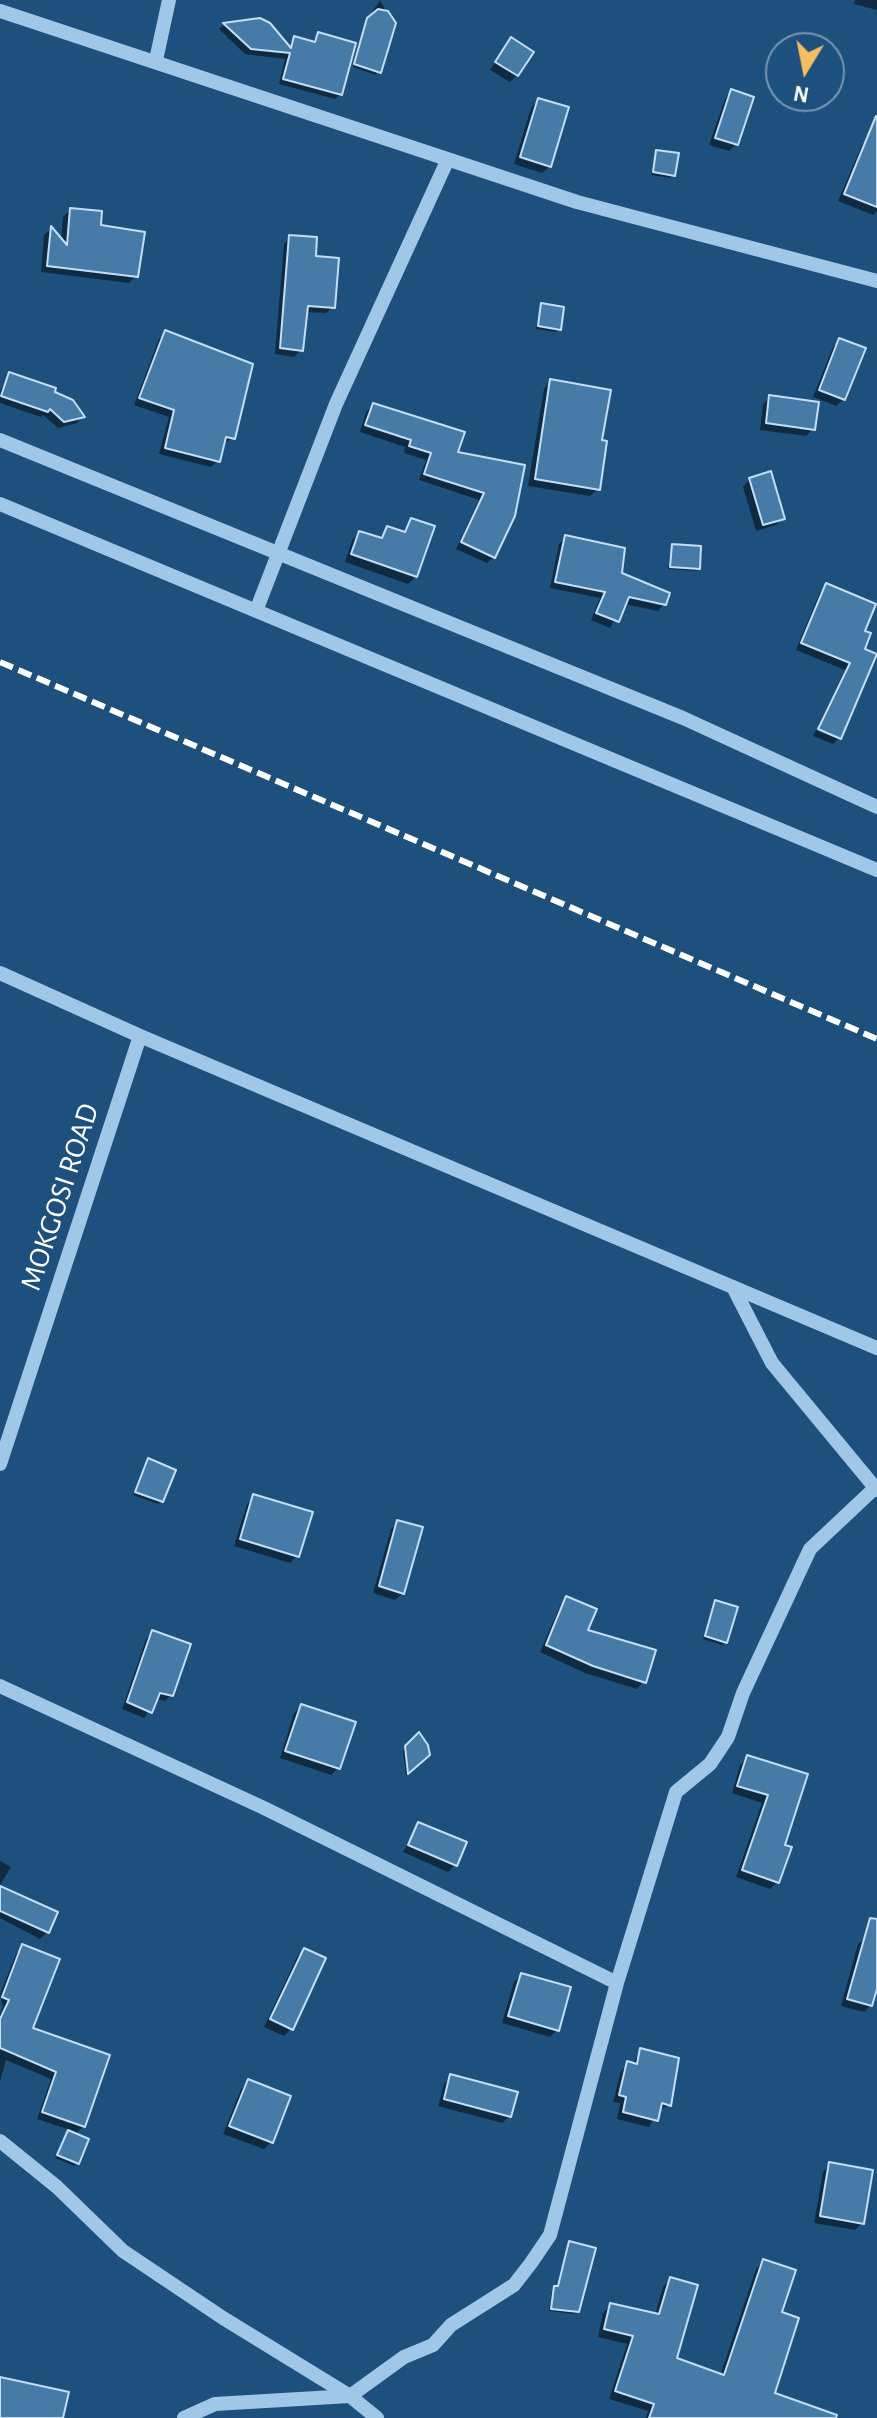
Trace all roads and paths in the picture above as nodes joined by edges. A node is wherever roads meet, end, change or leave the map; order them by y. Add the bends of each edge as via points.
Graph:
1 (169, 0) edge
2 (0, 11) edge
3 (156, 60) junction
4 (448, 159) junction
5 (877, 281) edge
6 (0, 440) edge
7 (0, 504) edge
8 (278, 552) junction
9 (256, 611) junction
10 (877, 807) edge
11 (877, 870) edge
12 (0, 973) edge
13 (140, 1036) junction
14 (733, 1287) junction
15 (877, 1348) edge
16 (6, 1424) edge
17 (0, 1464) edge
18 (876, 1488) edge
19 (0, 1686) edge
20 (617, 1983) junction
21 (0, 2141) edge
22 (350, 2396) junction
23 (184, 2418) edge
24 (377, 2418) edge

1 - 3 street
2 - 3 street
3 - 4 street
4 - 5 street via 577,202
4 - 8 street via 336,404
6 - 8 street
7 - 9 street
8 - 9 street
8 - 10 street via 683,718
9 - 11 street
12 - 13 street
13 - 14 street
13 - 16 street, MOKGOSI ROAD
14 - 15 street
14 - 18 street via 772,1363
16 - 17 street, MOKGOSI ROAD
18 - 20 street via 810,1549 728,1737 710,1764 676,1792
19 - 20 street via 264,1808
20 - 22 street via 550,2235 514,2285 451,2325 433,2345 404,2357
21 - 22 street via 123,2251
22 - 23 street via 215,2404
22 - 24 street

